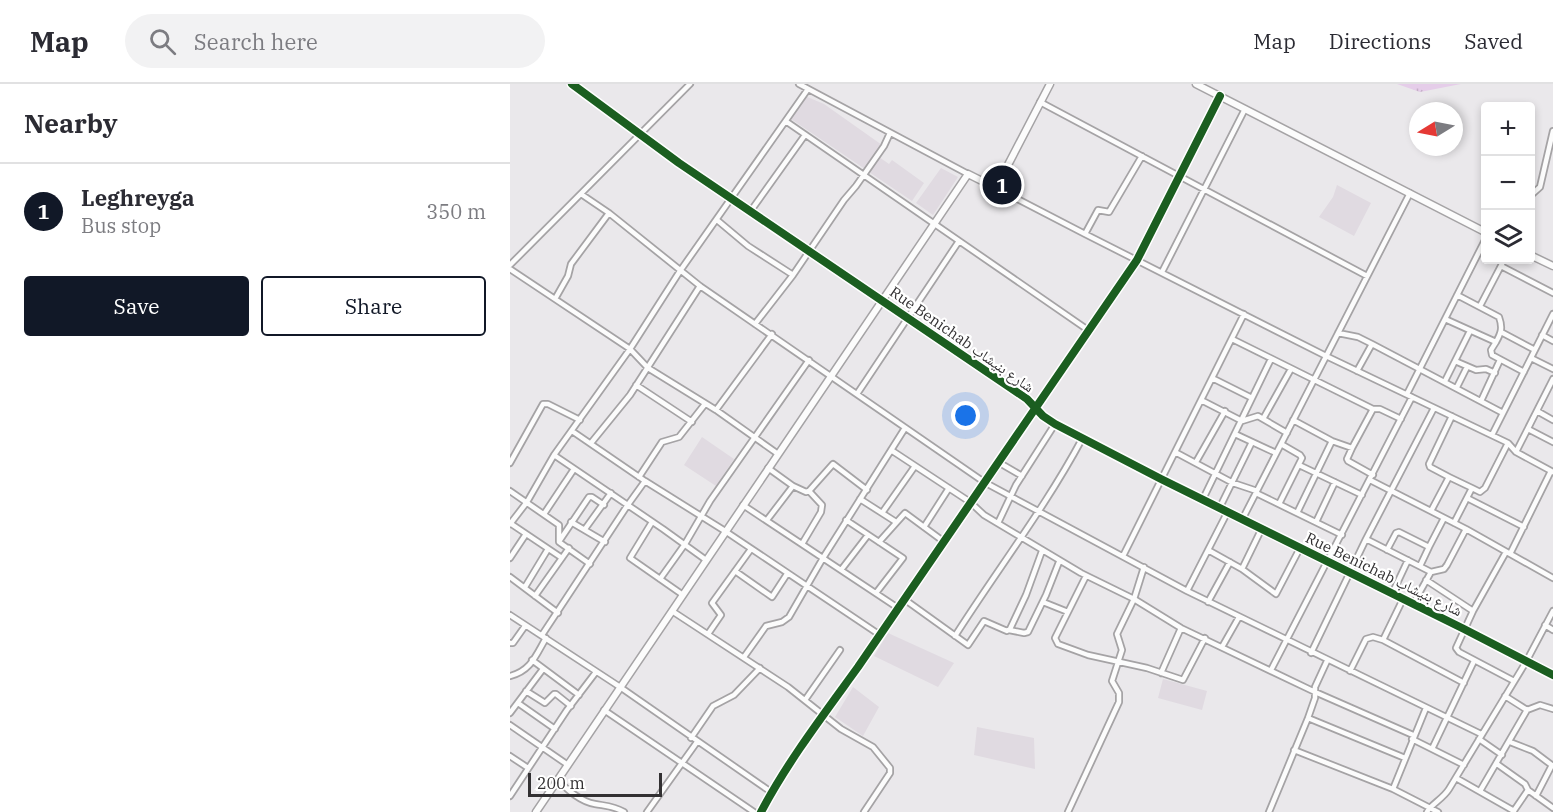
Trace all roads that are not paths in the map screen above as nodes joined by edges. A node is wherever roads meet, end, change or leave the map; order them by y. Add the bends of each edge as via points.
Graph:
1 (572, 84) edge
2 (690, 84) edge
3 (799, 84) edge
4 (1050, 84) edge
5 (1198, 84) edge
6 (808, 89) junction
7 (1220, 96) junction
8 (1040, 102) junction
9 (1245, 109) junction
10 (787, 122) junction
11 (1553, 131) edge
12 (639, 133) junction
13 (890, 133) junction
14 (805, 135) junction
15 (1142, 156) junction
16 (968, 174) junction
17 (863, 175) junction
18 (1179, 176) junction
19 (996, 188) junction
20 (1205, 189) junction
21 (1535, 192) edge
22 (1410, 193) junction
23 (581, 194) junction
24 (732, 199) junction
25 (750, 212) junction
26 (609, 213) junction
27 (717, 220) junction
28 (934, 224) junction
29 (1481, 230) edge
30 (1085, 234) junction
31 (959, 242) junction
32 (1481, 248) edge
33 (809, 251) junction
34 (1535, 257) edge
35 (1137, 260) junction
36 (1501, 266) joint
37 (1553, 266) edge
38 (510, 267) edge
39 (680, 271) junction
40 (1162, 272) junction
41 (793, 274) junction
42 (1367, 276) junction
43 (700, 286) junction
44 (1553, 293) edge
45 (1457, 295) junction
46 (555, 298) junction
47 (882, 300) junction
48 (1480, 306) junction
49 (1244, 314) junction
50 (1553, 314) edge
51 (908, 318) junction
52 (1445, 319) junction
53 (755, 324) junction
54 (1088, 330) junction
55 (1470, 331) junction
56 (1501, 332) junction
57 (1338, 333) junction
58 (772, 334) junction
59 (1542, 336) junction
60 (1232, 339) junction
61 (1553, 341) edge
62 (1496, 342) junction
63 (1372, 344) junction
64 (630, 349) junction
65 (1535, 350) junction
66 (1326, 356) junction
67 (1531, 358) junction
68 (1272, 359) junction
69 (809, 360) junction
70 (1500, 360) junction
71 (1455, 361) junction
72 (1467, 367) junction
73 (648, 368) junction
74 (1420, 368) junction
75 (1291, 369) junction
76 (1553, 369) edge
77 (1358, 371) junction
78 (1524, 372) junction
79 (1494, 373) junction
80 (831, 376) junction
81 (1212, 378) junction
82 (1553, 379) edge
83 (1313, 380) junction
84 (1445, 381) junction
85 (636, 385) junction
86 (1457, 387) junction
87 (1546, 393) junction
88 (857, 394) junction
89 (1410, 396) junction
90 (1553, 397) edge
91 (1252, 398) junction
92 (1201, 400) junction
93 (1481, 401) junction
94 (705, 404) junction
95 (1035, 408) junction
96 (1434, 408) junction
97 (716, 410) junction
98 (1373, 410) junction
99 (1225, 411) junction
100 (1537, 411) junction
101 (1503, 413) junction
102 (1452, 416) junction
103 (1263, 419) junction
104 (1401, 419) junction
105 (580, 420) junction
106 (1293, 420) junction
107 (1553, 420) edge
108 (1242, 421) junction
109 (692, 422) junction
110 (1055, 424) junction
111 (905, 428) junction
112 (1528, 429) junction
113 (573, 431) junction
114 (1287, 433) junction
115 (1235, 434) junction
116 (1492, 435) junction
117 (754, 437) junction
118 (1082, 439) junction
119 (1332, 441) junction
120 (1252, 442) junction
121 (1553, 442) edge
122 (591, 443) junction
123 (1508, 443) junction
124 (1281, 444) junction
125 (1352, 448) junction
126 (891, 450) junction
127 (1175, 452) junction
128 (1516, 452) junction
129 (1276, 453) junction
130 (778, 454) junction
131 (554, 455) junction
132 (998, 462) junction
133 (1196, 462) junction
134 (510, 463) edge
135 (1299, 465) junction
136 (915, 466) junction
137 (768, 468) junction
138 (574, 469) junction
139 (1552, 471) edge
140 (1215, 473) junction
141 (1317, 473) junction
142 (1022, 476) junction
143 (639, 477) junction
144 (1371, 477) junction
145 (1449, 477) junction
146 (1161, 479) junction
147 (645, 481) junction
148 (984, 482) junction
149 (1335, 482) junction
150 (1233, 483) junction
151 (793, 486) junction
152 (949, 488) junction
153 (1472, 488) junction
154 (867, 490) junction
155 (510, 491) edge
156 (809, 491) junction
157 (1392, 491) junction
158 (1256, 492) junction
159 (610, 493) junction
160 (1362, 495) junction
161 (1011, 496) junction
162 (1467, 498) junction
163 (860, 499) junction
164 (1203, 499) junction
165 (527, 502) junction
166 (970, 502) junction
167 (1279, 504) junction
168 (603, 505) junction
169 (743, 505) junction
170 (627, 506) junction
171 (1220, 507) junction
172 (1039, 511) junction
173 (1228, 511) junction
174 (1431, 511) junction
175 (882, 513) junction
176 (1297, 513) junction
177 (544, 514) junction
178 (701, 517) junction
179 (1243, 518) junction
180 (1444, 518) junction
181 (767, 520) junction
182 (846, 520) junction
183 (571, 522) junction
184 (652, 522) junction
185 (896, 522) junction
186 (1316, 522) junction
187 (1454, 523) junction
188 (510, 524) edge
189 (998, 524) junction
190 (924, 527) junction
191 (1524, 527) junction
192 (1262, 528) junction
193 (585, 529) junction
194 (1466, 529) junction
195 (725, 531) junction
196 (526, 534) junction
197 (868, 535) junction
198 (1342, 535) junction
199 (1020, 537) junction
200 (1366, 539) junction
201 (943, 541) junction
202 (559, 542) junction
203 (604, 542) junction
204 (879, 542) junction
205 (802, 543) junction
206 (685, 544) junction
207 (569, 548) junction
208 (1300, 548) junction
209 (1429, 548) junction
210 (548, 549) junction
211 (751, 549) junction
212 (1208, 550) junction
213 (1387, 550) junction
214 (1042, 551) junction
215 (1508, 553) junction
216 (1123, 556) junction
217 (510, 558) edge
218 (562, 558) junction
219 (823, 558) junction
220 (706, 560) junction
221 (1408, 560) junction
222 (1059, 562) junction
223 (1230, 562) junction
224 (1328, 562) junction
225 (590, 564) junction
226 (1419, 566) junction
227 (1144, 567) junction
228 (1242, 569) junction
229 (841, 570) junction
230 (735, 571) junction
231 (1431, 572) junction
232 (1350, 573) junction
233 (787, 574) junction
234 (1086, 576) junction
235 (510, 577) edge
236 (1553, 578) edge
237 (660, 579) junction
238 (1426, 580) junction
239 (525, 588) junction
240 (807, 588) junction
241 (1186, 591) junction
242 (876, 593) junction
243 (683, 594) junction
244 (1392, 594) junction
245 (535, 596) junction
246 (904, 599) junction
247 (1134, 599) junction
248 (1403, 599) junction
249 (1043, 602) junction
250 (1208, 602) junction
251 (1413, 604) junction
252 (898, 608) junction
253 (1473, 610) junction
254 (672, 611) junction
255 (1553, 611) edge
256 (1068, 612) junction
257 (558, 613) junction
258 (510, 615) edge
259 (1239, 617) junction
260 (525, 626) junction
261 (1545, 626) junction
262 (1181, 628) junction
263 (1464, 629) junction
264 (1009, 630) junction
265 (1553, 630) edge
266 (708, 634) junction
267 (880, 635) junction
268 (544, 636) junction
269 (955, 636) junction
270 (1205, 638) junction
271 (1383, 640) junction
272 (1285, 641) junction
273 (510, 644) edge
274 (1222, 647) junction
275 (840, 650) dead end
276 (1311, 653) junction
277 (744, 657) junction
278 (532, 660) junction
279 (1327, 661) junction
280 (1474, 661) junction
281 (1118, 662) junction
282 (1526, 662) junction
283 (760, 668) junction
284 (543, 669) junction
285 (1271, 670) junction
286 (1350, 671) junction
287 (596, 672) junction
288 (1161, 673) junction
289 (1553, 675) edge
290 (510, 676) edge
291 (1514, 681) junction
292 (1464, 683) junction
293 (620, 687) junction
294 (526, 691) junction
295 (1315, 692) junction
296 (579, 695) junction
297 (1505, 696) junction
298 (805, 700) junction
299 (518, 703) junction
300 (571, 706) junction
301 (1426, 708) junction
302 (1553, 709) edge
303 (604, 710) junction
304 (1527, 710) junction
305 (510, 714) edge
306 (823, 714) junction
307 (1308, 718) junction
308 (1447, 718) junction
309 (510, 725) edge
310 (555, 729) junction
311 (1480, 736) junction
312 (1413, 737) junction
313 (691, 738) junction
314 (696, 742) junction
315 (1510, 742) junction
316 (542, 747) junction
317 (1432, 749) junction
318 (1294, 750) junction
319 (1502, 755) junction
320 (510, 756) edge
321 (1405, 758) junction
322 (681, 764) junction
323 (1497, 764) junction
324 (568, 765) junction
325 (1464, 765) junction
326 (1552, 765) edge
327 (528, 768) junction
328 (1456, 778) junction
329 (558, 779) junction
330 (1393, 789) junction
331 (1528, 790) junction
332 (1480, 791) junction
333 (771, 792) junction
334 (510, 796) edge
335 (1536, 796) junction
336 (1552, 806) edge
337 (1428, 809) edge
338 (536, 812) edge
339 (624, 812) edge
340 (647, 812) edge
341 (754, 812) edge
342 (761, 812) edge
343 (864, 812) edge
344 (1068, 812) edge
345 (1269, 812) edge
346 (1438, 812) edge
347 (1514, 812) edge

1 - 12 street, Rue Benichab شارع بنيشاب
2 - 12 street
3 - 6 street
4 - 8 street
5 - 7 street
6 - 10 street
6 - 13 street
7 - 9 street
7 - 18 street
8 - 15 street
8 - 19 street
9 - 20 street
9 - 22 street
10 - 14 street
10 - 24 street
11 - 21 street via 1540,187
12 - 23 street
12 - 24 street, Rue Benichab شارع بنيشاب
13 - 16 street
13 - 17 street
14 - 17 street
14 - 25 street
15 - 18 street
15 - 30 street via 1109,212 1098,210
16 - 19 street
16 - 28 street
17 - 28 street
17 - 33 street
18 - 20 street
18 - 35 street
19 - 30 street
20 - 40 street
20 - 42 street
22 - 29 street
22 - 42 street
23 - 26 street
23 - 38 street
24 - 25 street, Rue Benichab شارع بنيشاب
24 - 27 street
25 - 33 street, Rue Benichab شارع بنيشاب
26 - 39 street
26 - 46 street via 571,264
27 - 39 street
27 - 41 street via 748,246
28 - 31 street
28 - 47 street
30 - 35 street
31 - 51 street
31 - 54 street
32 - 45 street
33 - 41 street
33 - 47 street, Rue Benichab شارع بنيشاب
34 - 37 street
35 - 40 street
35 - 54 street
36 - 44 street
36 - 48 street
38 - 46 street
39 - 43 street
39 - 64 street
40 - 49 street
41 - 53 street
42 - 57 street
43 - 53 street
43 - 73 street
45 - 48 street
45 - 52 street
46 - 64 street
47 - 51 street, Rue Benichab شارع بنيشاب
47 - 80 street
48 - 56 street via 1499,317
49 - 60 street
49 - 66 street
50 - 59 street
51 - 88 street
51 - 95 street, Rue Benichab شارع بنيشاب
52 - 55 street
52 - 74 street
53 - 58 street
54 - 95 street
55 - 62 street
55 - 71 street
56 - 62 street
56 - 65 street
57 - 63 street
57 - 66 street
58 - 69 street
58 - 97 street
59 - 61 street
59 - 65 street
60 - 68 street
60 - 81 street
62 - 70 street via 1491,353
63 - 74 street
63 - 77 street
64 - 73 street
64 - 105 street
65 - 67 street
66 - 77 street
66 - 83 street
67 - 76 street
67 - 78 street
68 - 75 street
68 - 91 street
69 - 80 street
69 - 117 street
70 - 78 street
70 - 79 street
71 - 72 street
71 - 84 street
72 - 79 street
72 - 86 street
73 - 85 street
73 - 94 street
74 - 84 street
74 - 89 street
75 - 83 street
75 - 103 street
77 - 89 street
78 - 101 street
79 - 93 street
80 - 88 street
80 - 130 street
81 - 91 street
81 - 92 street
82 - 87 street
83 - 98 street
83 - 106 street
84 - 86 street
85 - 109 street
85 - 122 street
86 - 93 street
87 - 90 street
87 - 100 street
88 - 111 street
89 - 96 street
89 - 104 street
91 - 108 street
92 - 99 street
92 - 127 street
93 - 101 street
94 - 97 street
94 - 109 street
95 - 110 street, Rue Benichab شارع بنيشاب
95 - 132 street
96 - 102 street
96 - 157 street
97 - 117 street
98 - 104 street via 1380,409
98 - 125 street
99 - 108 street
99 - 133 street
100 - 107 street
100 - 112 street
101 - 116 street
102 - 116 street
102 - 145 street via 1429,464
103 - 108 street via 1255,416
103 - 114 street
104 - 144 street
105 - 113 street
105 - 134 street via 543,404
106 - 114 street
106 - 119 street
108 - 115 street
109 - 143 street via 679,437 662,442
110 - 118 street, Rue Benichab شارع بنيشاب
110 - 142 street
111 - 126 street
111 - 148 street
112 - 121 street
112 - 128 street
113 - 122 street
113 - 131 street
114 - 124 street
115 - 120 street
115 - 140 street
116 - 123 street
117 - 130 street
117 - 178 street
118 - 146 street, Rue Benichab شارع بنيشاب
118 - 172 street
119 - 125 street
119 - 141 street
120 - 129 street
120 - 150 street
122 - 143 street
123 - 128 street
123 - 153 street via 1483,490
124 - 129 street
124 - 135 street via 1301,455
125 - 144 street via 1348,461
126 - 136 street
126 - 154 street
127 - 133 street
127 - 146 street
128 - 139 street
129 - 158 street
130 - 137 street
131 - 138 street
131 - 165 street
132 - 142 street
132 - 148 street
133 - 140 street
135 - 141 street
135 - 167 street
136 - 152 street
136 - 175 street
137 - 151 street
137 - 169 street
138 - 159 street
138 - 177 street
139 - 191 street
140 - 150 street
140 - 164 street
141 - 149 street
141 - 176 street
142 - 161 street
143 - 147 street
144 - 157 street
144 - 160 street
145 - 153 street
145 - 174 street
146 - 164 street, Rue Benichab شارع بنيشاب
146 - 216 street
147 - 170 street
147 - 178 street
148 - 161 street
148 - 166 street
149 - 160 street
149 - 186 street
150 - 158 street
150 - 171 street
151 - 156 street
151 - 181 street
152 - 166 street
152 - 190 street
153 - 162 street
154 - 156 street via 833,464
154 - 163 street
155 - 165 street
156 - 205 street via 822,505
157 - 174 street
157 - 200 street
158 - 167 street
158 - 179 street
159 - 168 street
159 - 170 street
160 - 198 street
161 - 172 street
161 - 189 street
162 - 187 street
162 - 191 street
163 - 175 street
163 - 182 street
164 - 171 street, Rue Benichab شارع بنيشاب
165 - 177 street
165 - 188 street
166 - 189 street
166 - 201 street
167 - 176 street
168 - 183 street via 591,496
168 - 193 street
169 - 181 street
169 - 195 street
170 - 184 street
170 - 203 street
171 - 173 street, Rue Benichab شارع بنيشاب
172 - 199 street
172 - 216 street
173 - 179 street, Rue Benichab شارع بنيشاب
173 - 212 street
174 - 180 street
175 - 185 street
176 - 186 street
177 - 202 street via 559,525
178 - 195 street
178 - 206 street
179 - 192 street, Rue Benichab شارع بنيشاب
180 - 187 street
180 - 209 street
181 - 205 street
182 - 197 street
182 - 219 street
183 - 193 street
183 - 202 street
184 - 206 street
184 - 237 street via 630,558
185 - 190 street via 905,513
185 - 204 street
186 - 198 street
187 - 194 street
188 - 196 street
189 - 199 street
190 - 201 street
191 - 215 street
192 - 208 street, Rue Benichab شارع بنيشاب
192 - 228 street
193 - 203 street
194 - 215 street
194 - 231 street via 1444,569
195 - 211 street
195 - 220 street
196 - 210 street
196 - 217 street
197 - 204 street
197 - 229 street
198 - 224 street
199 - 214 street
199 - 269 street
200 - 213 street
200 - 232 street
201 - 246 street
202 - 207 street
203 - 225 street
204 - 242 street via 903,558
205 - 219 street
206 - 220 street
206 - 237 street
207 - 218 street
207 - 225 street
208 - 224 street, Rue Benichab شارع بنيشاب
208 - 228 street via 1276,594
209 - 213 street via 1399,532
209 - 226 street
210 - 218 street
210 - 239 street
211 - 230 street
211 - 233 street
212 - 223 street
212 - 241 street
213 - 221 street
214 - 222 street
214 - 264 street
215 - 236 street
215 - 253 street
216 - 227 street
218 - 245 street
219 - 229 street
219 - 240 street
220 - 243 street
221 - 226 street
221 - 244 street
222 - 234 street
222 - 249 street
223 - 228 street
223 - 250 street
224 - 232 street, Rue Benichab شارع بنيشاب
224 - 272 street
225 - 257 street
226 - 231 street
227 - 241 street
227 - 247 street
229 - 242 street
230 - 233 street via 772,597
230 - 266 street via 712,603 721,615
231 - 238 street
232 - 244 street, Rue Benichab شارع بنيشاب
232 - 276 street
233 - 240 street
234 - 247 street
234 - 256 street
235 - 239 street
237 - 243 street
238 - 251 street
238 - 253 street
239 - 245 street
240 - 267 street
240 - 277 street via 786,620 766,626
241 - 250 street
242 - 252 street
243 - 254 street
244 - 248 street, Rue Benichab شارع بنيشاب
245 - 257 street
246 - 252 street
246 - 269 street
247 - 262 street
247 - 281 street via 1117,634 1122,650
248 - 251 street, Rue Benichab شارع بنيشاب
248 - 271 street
249 - 256 street
249 - 264 street via 1026,633
250 - 259 street
251 - 263 street, Rue Benichab شارع بنيشاب
252 - 267 street
253 - 263 street
254 - 266 street
254 - 293 street
255 - 261 street
256 - 281 street via 1055,638 1058,644
257 - 268 street
258 - 260 street
259 - 272 street
259 - 274 street
260 - 268 street
260 - 273 street
261 - 265 street
261 - 282 street
262 - 270 street
262 - 288 street
263 - 280 street via 1456,648
263 - 282 street, Rue Benichab شارع بنيشاب
264 - 269 street via 984,621 968,645
266 - 277 street
267 - 306 street
268 - 278 street
268 - 287 street
270 - 274 street
270 - 288 street via 1183,681
271 - 286 street via 1366,639
271 - 292 street
272 - 276 street
272 - 285 street
274 - 285 street
275 - 298 street
276 - 279 street
277 - 283 street
278 - 284 street
278 - 290 street via 524,671
279 - 286 street
279 - 295 street
280 - 291 street
280 - 292 street
281 - 288 street
281 - 344 street via 1112,681 1119,702
282 - 289 street, Rue Benichab شارع بنيشاب
282 - 291 street
283 - 298 street
283 - 313 street via 734,695 713,706
284 - 294 street
284 - 296 street
285 - 295 street
286 - 301 street
287 - 293 street
287 - 296 street
291 - 297 street
292 - 308 street
293 - 303 street
293 - 313 street
294 - 299 street
294 - 300 street via 545,703 556,694
295 - 307 street
295 - 312 street
296 - 300 street
297 - 304 street
297 - 311 street
298 - 306 street
299 - 305 street
299 - 310 street
300 - 310 street
301 - 308 street
301 - 312 street
302 - 304 street via 1542,705
303 - 322 street
303 - 324 street
304 - 315 street
306 - 333 street
306 - 343 street via 873,747 890,768
307 - 318 street
307 - 321 street
308 - 311 street
308 - 317 street
309 - 316 street
310 - 316 street
311 - 319 street
311 - 325 street
312 - 317 street
312 - 321 street
313 - 314 street
314 - 322 street
314 - 333 street
315 - 319 street
315 - 326 street via 1533,751
316 - 324 street
316 - 327 street
317 - 325 street
318 - 330 street
318 - 345 street
319 - 323 street
320 - 327 street
321 - 330 street
322 - 340 street
322 - 341 street
323 - 331 street
323 - 332 street
324 - 329 street
325 - 328 street
326 - 335 street
327 - 334 street
328 - 332 street
328 - 337 street via 1444,796
329 - 338 street
329 - 339 street via 582,799
330 - 337 street
331 - 335 street
331 - 347 street
332 - 347 street
333 - 342 street
335 - 336 street
337 - 346 street

